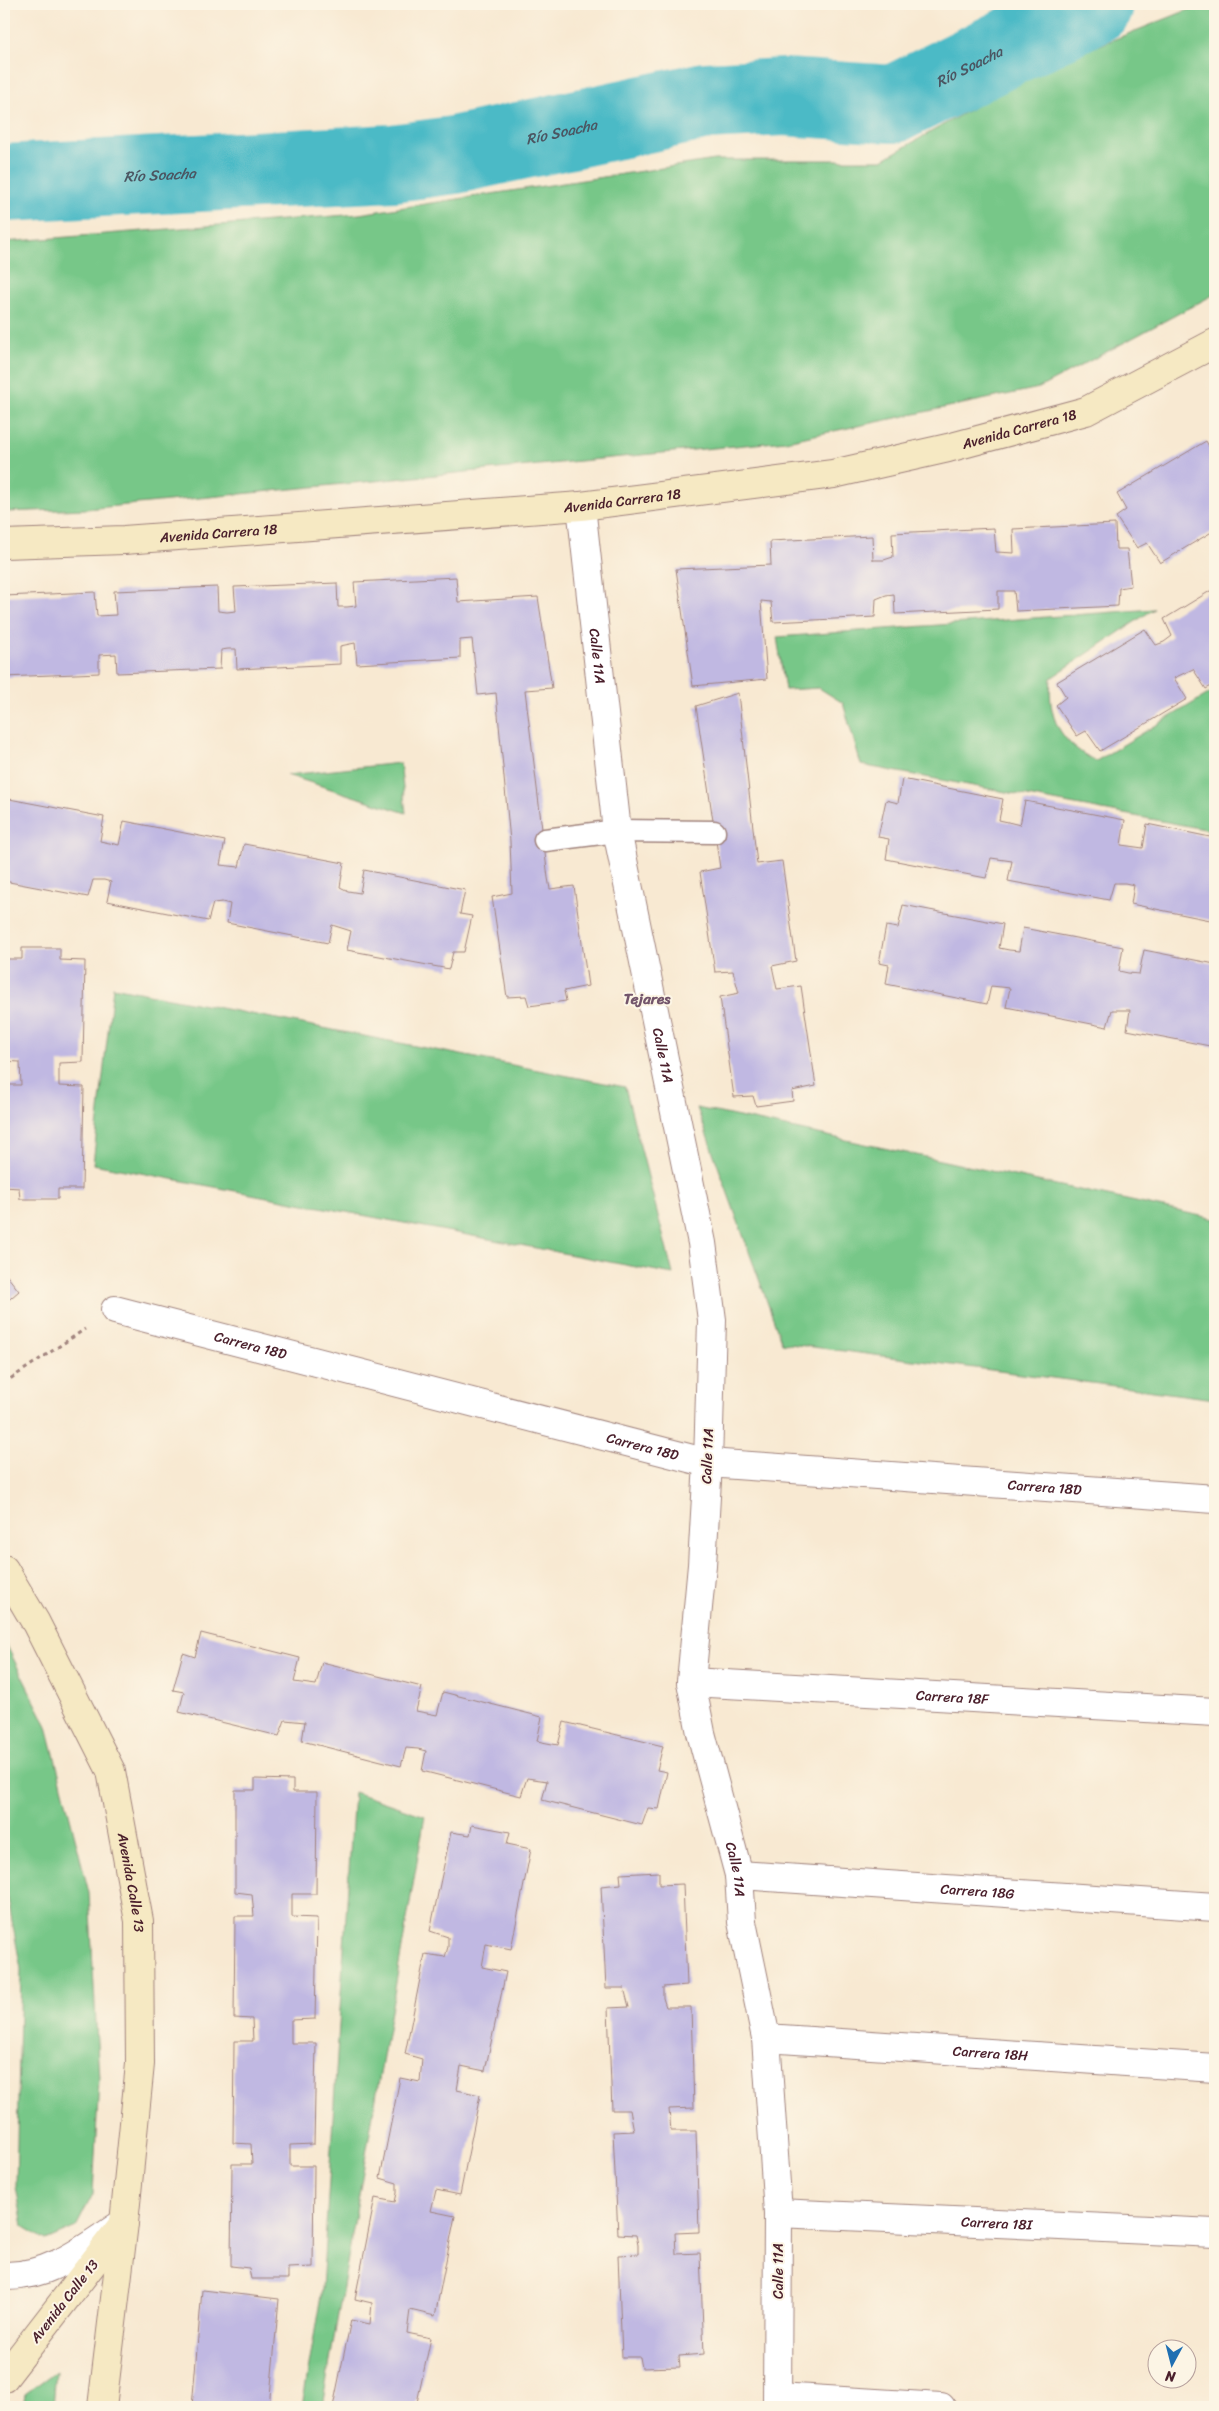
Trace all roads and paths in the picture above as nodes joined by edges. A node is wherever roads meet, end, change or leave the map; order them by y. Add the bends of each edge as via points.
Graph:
1 (1215, 343) edge
2 (581, 506) junction
3 (4, 544) edge
4 (617, 830) junction
5 (714, 832) dead end
6 (545, 840) dead end
7 (115, 1310) joint
8 (4, 1383) edge
9 (708, 1463) junction
10 (1215, 1499) edge
11 (4, 1569) edge
12 (691, 1682) junction
13 (1215, 1712) edge
14 (739, 1875) junction
15 (1215, 1907) edge
16 (766, 2038) junction
17 (1215, 2068) edge
18 (778, 2213) junction
19 (124, 2223) junction
20 (1215, 2233) edge
21 (4, 2276) edge
22 (4, 2378) edge
23 (777, 2402) edge
24 (102, 2407) edge
25 (941, 2407) edge

1 - 2 street, Avenida Carrera 18 via 1086,411 948,448 833,474
2 - 3 street, Avenida Carrera 18 via 124,540
2 - 4 street, Calle 11A
4 - 5 lane
4 - 6 lane
4 - 9 street, Calle 11A via 702,1243 712,1320
7 - 8 path
7 - 9 street, Carrera 18D
9 - 10 street, Carrera 18D
9 - 12 street, Calle 11A
11 - 19 street, Avenida Calle 13 via 36,1623 111,1771 139,1921 140,2064
12 - 13 street, Carrera 18F
12 - 14 street, Calle 11A via 700,1732
14 - 15 street, Carrera 18G
14 - 16 street, Calle 11A via 742,1922
16 - 17 street, Carrera 18H
16 - 18 street, Calle 11A
18 - 20 street, Carrera 18I
18 - 23 street, Calle 11A
19 - 21 street via 66,2262 22,2276
19 - 22 street, Avenida Calle 13
19 - 24 street, Avenida Calle 13
23 - 25 street

